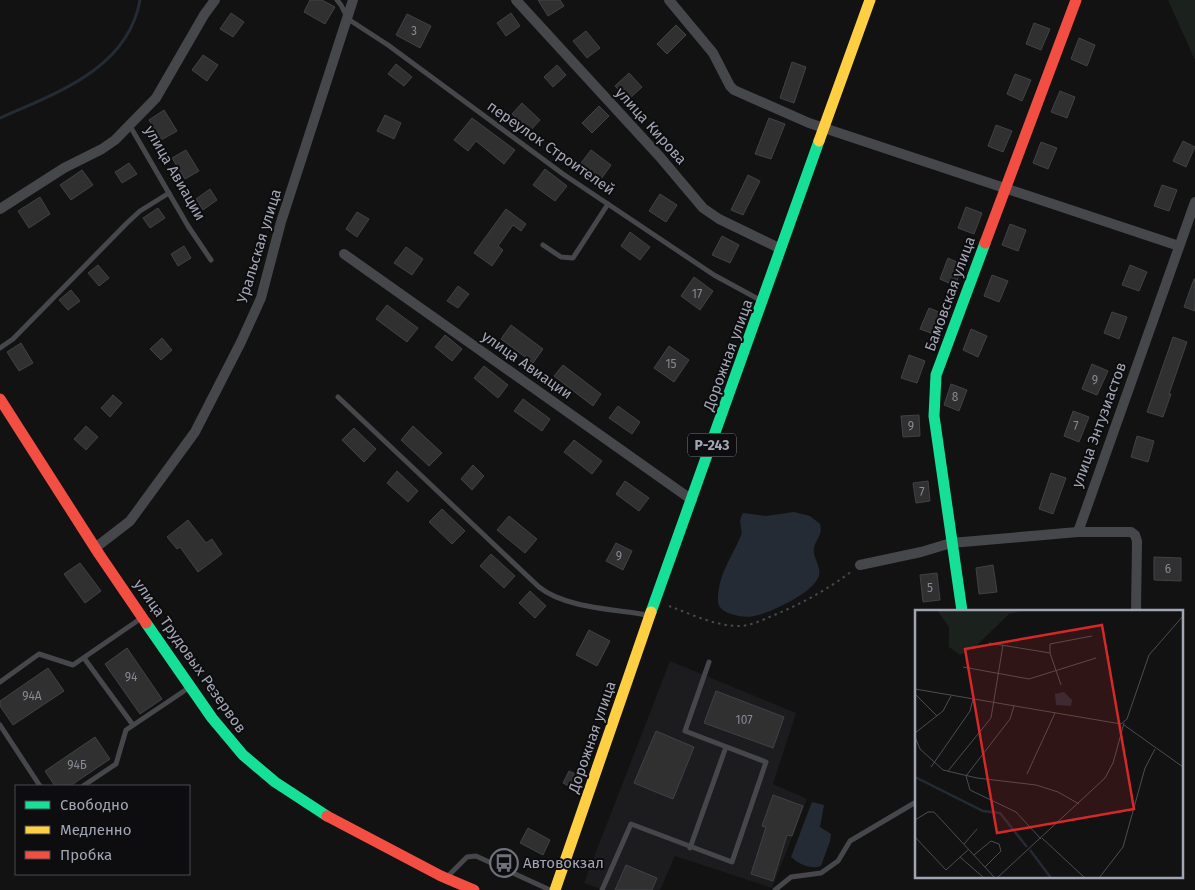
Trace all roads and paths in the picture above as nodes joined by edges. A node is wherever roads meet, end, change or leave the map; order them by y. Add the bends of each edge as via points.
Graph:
1 (216, 0) edge
2 (337, 0) edge
3 (353, 0) edge
4 (516, 0) edge
5 (669, 0) edge
6 (870, 0) edge
7 (1076, 0) edge
8 (348, 19) junction
9 (130, 125) junction
10 (824, 127) junction
11 (1006, 188) junction
12 (169, 193) junction
13 (1195, 202) edge
14 (608, 204) junction
15 (0, 209) edge
16 (543, 245) dead end
17 (1179, 246) junction
18 (781, 249) junction
19 (344, 254) dead end
20 (211, 260) dead end
21 (763, 302) junction
22 (0, 348) edge
23 (338, 397) dead end
24 (0, 399) edge
25 (692, 500) junction
26 (1078, 532) junction
27 (952, 543) junction
28 (95, 548) junction
29 (860, 566) joint
30 (655, 602) junction
31 (962, 610) edge
32 (1136, 610) edge
33 (650, 615) junction
34 (143, 618) junction
35 (84, 658) junction
36 (708, 662) dead end
37 (0, 682) edge
38 (190, 687) junction
39 (0, 725) edge
40 (133, 725) junction
41 (726, 747) junction
42 (39, 785) edge
43 (84, 785) edge
44 (915, 803) edge
45 (690, 848) junction
46 (446, 878) junction
47 (474, 890) edge
48 (550, 890) edge
49 (555, 890) edge
50 (602, 890) edge
51 (775, 890) edge

1 - 9 street via 156,98
2 - 8 lane, переулок Строителей
3 - 8 street, Уральская улица
4 - 18 street, улица Кирова via 703,208
5 - 10 street via 713,53 734,90
6 - 10 main road, Дорожная улица / Р-243
7 - 11 main road, Бамовская улица
8 - 14 lane, переулок Строителей
8 - 28 street, Уральская улица via 281,222 261,298 241,342 195,432 130,521
9 - 12 lane, улица Авиации
9 - 15 street via 102,149 64,168
10 - 11 street
10 - 18 main road, Дорожная улица / Р-243
11 - 17 street
11 - 27 main road, Бамовская улица via 936,375 934,416
12 - 20 lane, улица Авиации
12 - 22 lane via 140,211 13,339
13 - 17 street, улица Энтузиастов
14 - 16 lane via 573,258 561,258
14 - 21 lane, переулок Строителей via 714,275
17 - 26 street, улица Энтузиастов
18 - 21 main road, Дорожная улица / Р-243
19 - 25 street, улица Авиации
21 - 25 main road, Дорожная улица / Р-243
23 - 33 lane via 550,596
24 - 28 main road, улица Трудовых Резервов
25 - 30 main road, Дорожная улица / Р-243
26 - 27 street
26 - 32 street via 1131,532 1135,535
27 - 29 street
27 - 31 main road, Бамовская улица
28 - 34 main road, улица Трудовых Резервов
29 - 30 path via 822,593 747,625 732,626 711,621
30 - 33 main road, Дорожная улица / Р-243
33 - 49 main road, Дорожная улица / Р-243
34 - 35 lane
34 - 38 main road, улица Трудовых Резервов
35 - 37 lane via 73,665 39,654
35 - 40 lane
36 - 41 lane via 685,731
38 - 40 lane
38 - 46 main road, улица Трудовых Резервов via 229,740 294,796
39 - 42 lane
40 - 43 lane via 126,730 116,764
41 - 45 lane
41 - 45 lane via 766,762 732,862
44 - 51 lane via 850,841 838,861 821,873 791,877
45 - 50 lane via 630,824
46 - 47 main road, улица Трудовых Резервов
46 - 48 lane via 467,857 476,856

